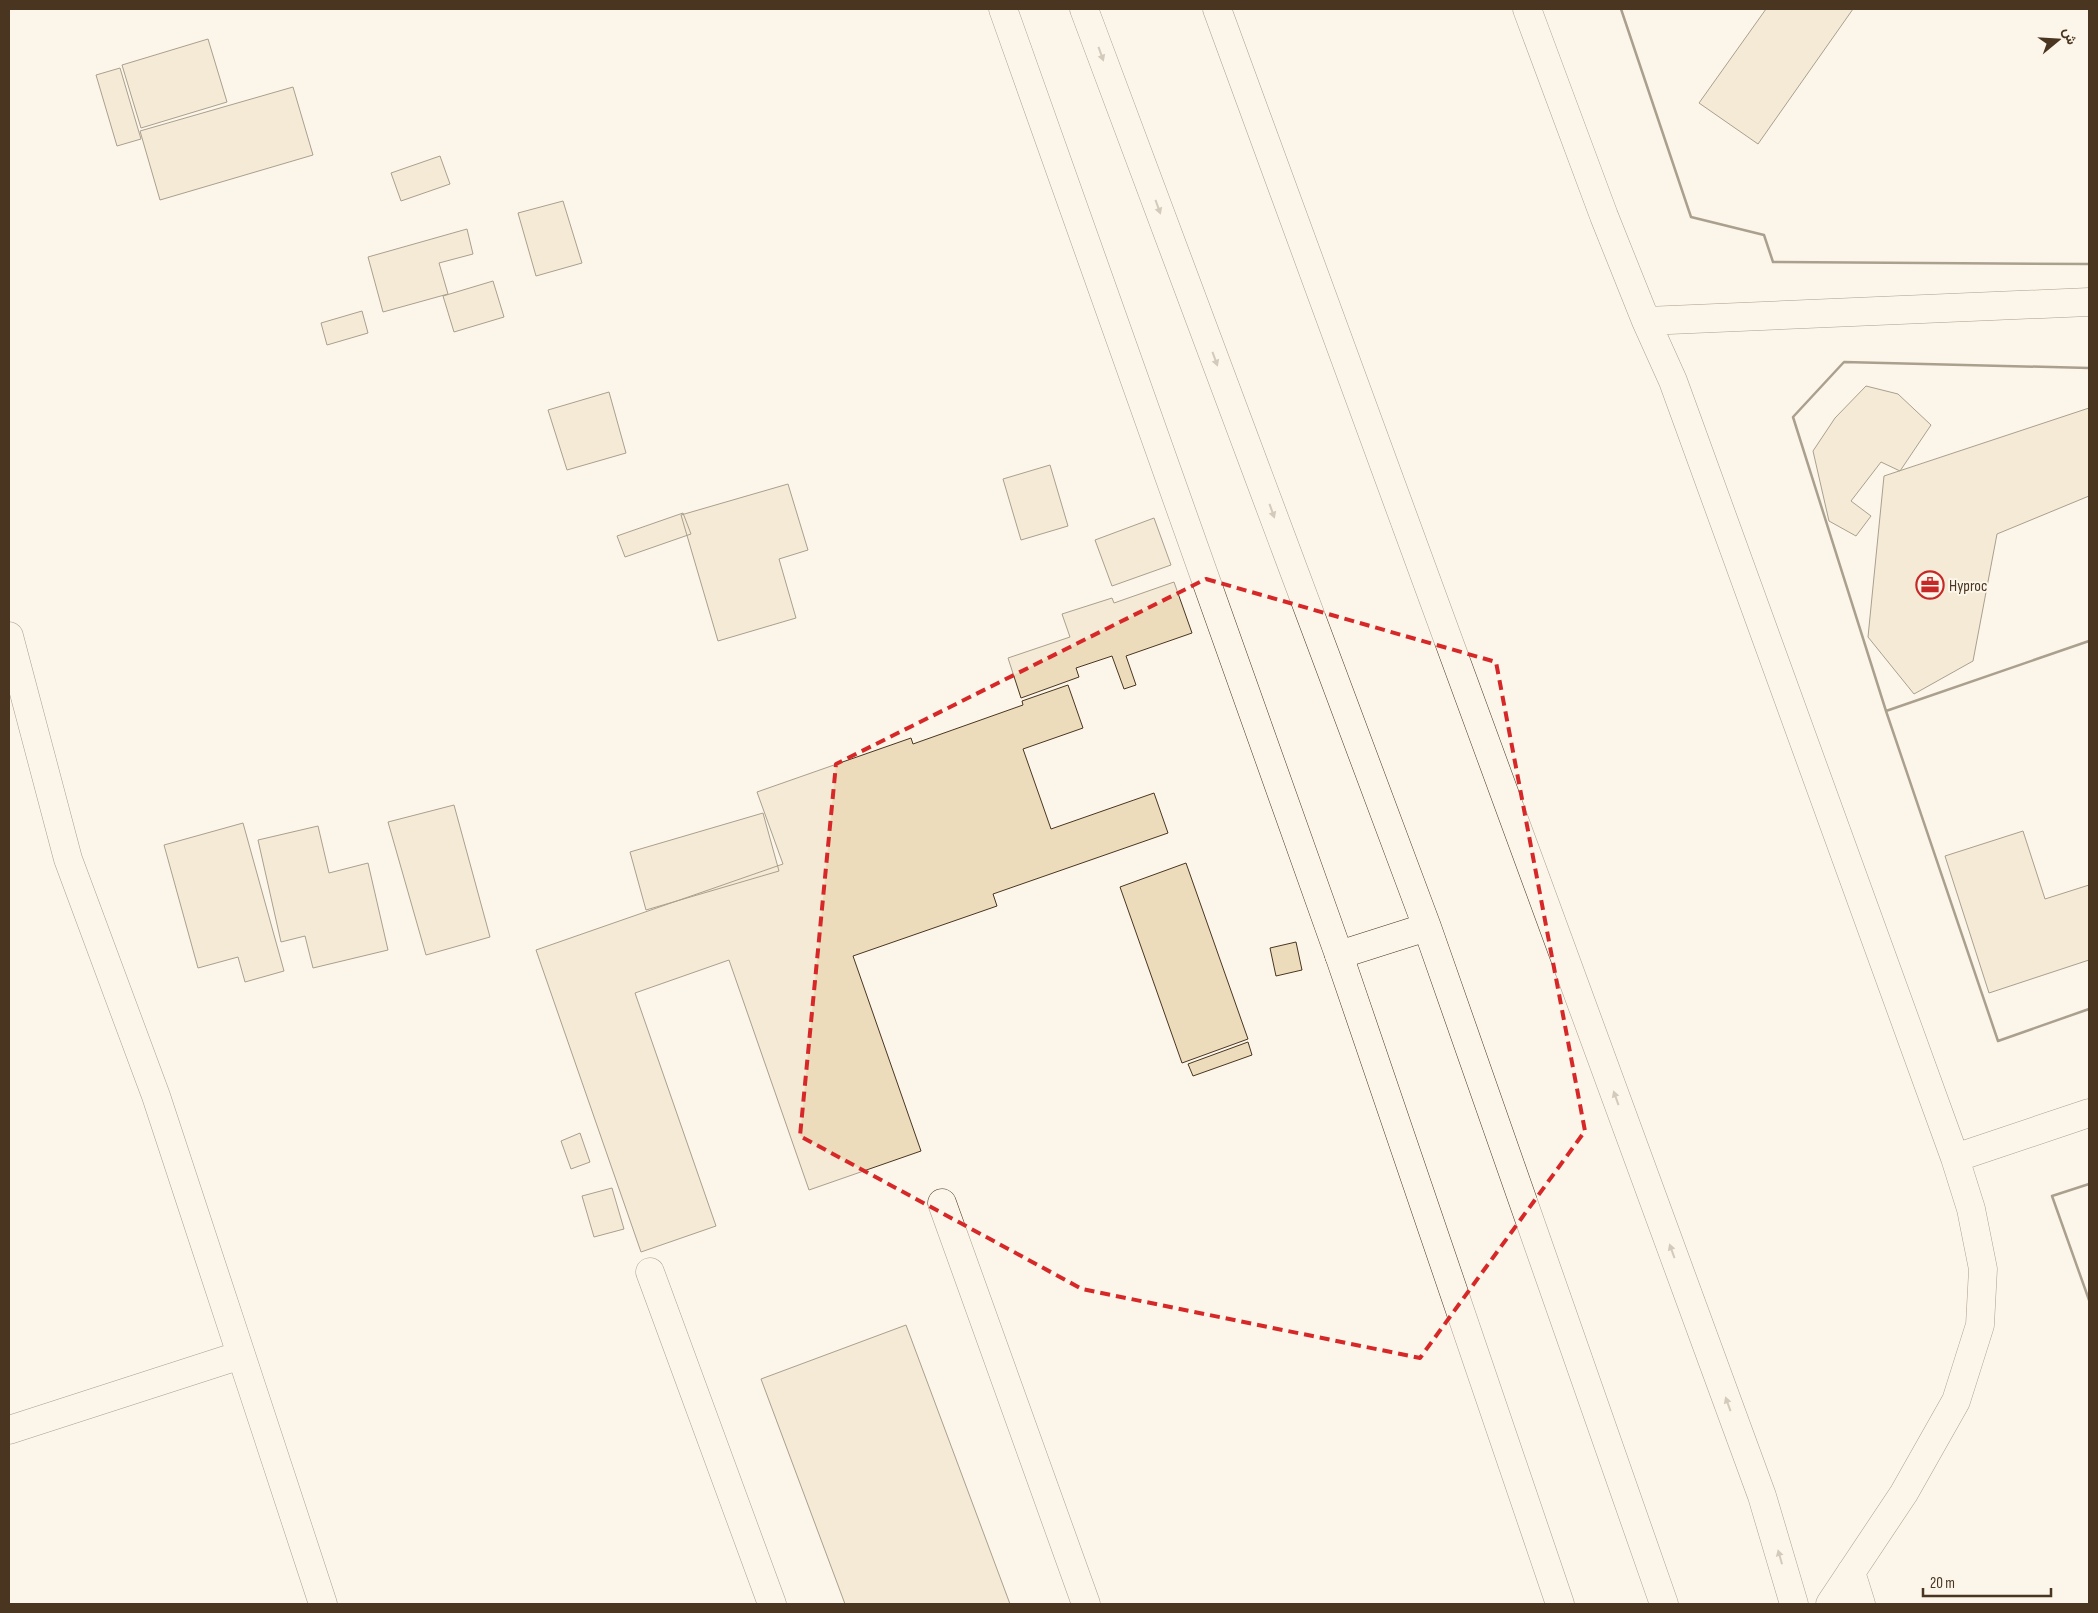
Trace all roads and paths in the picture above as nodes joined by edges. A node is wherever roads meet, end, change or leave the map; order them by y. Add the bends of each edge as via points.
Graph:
1 (1002, 9) edge
2 (1084, 9) edge
3 (1217, 9) edge
4 (1527, 9) edge
5 (2089, 302) edge
6 (1646, 321) junction
7 (9, 636) edge
8 (1427, 927) junction
9 (1339, 955) junction
10 (2089, 1113) edge
11 (1955, 1158) junction
12 (942, 1204) dead end
13 (650, 1272) dead end
14 (241, 1355) junction
15 (9, 1430) edge
16 (1851, 1572) junction
17 (323, 1604) edge
18 (772, 1604) edge
19 (1086, 1604) edge
20 (1560, 1604) edge
21 (1664, 1604) edge
22 (1794, 1604) edge
23 (1830, 1604) edge
24 (1861, 1604) edge

1 - 9 street
2 -> 8 street
22 -> 3 street via 1758,1487
4 - 6 street
5 - 6 street
6 - 11 street via 1673,381
7 - 14 street via 68,859 156,1096
8 - 9 street
8 - 21 street
9 - 20 street
10 - 11 street
11 - 16 street via 1971,1209 1983,1269 1980,1325 1956,1401 1904,1493
12 - 19 street
13 - 18 street
14 - 15 street
14 - 17 street
16 - 23 street
16 - 24 street

